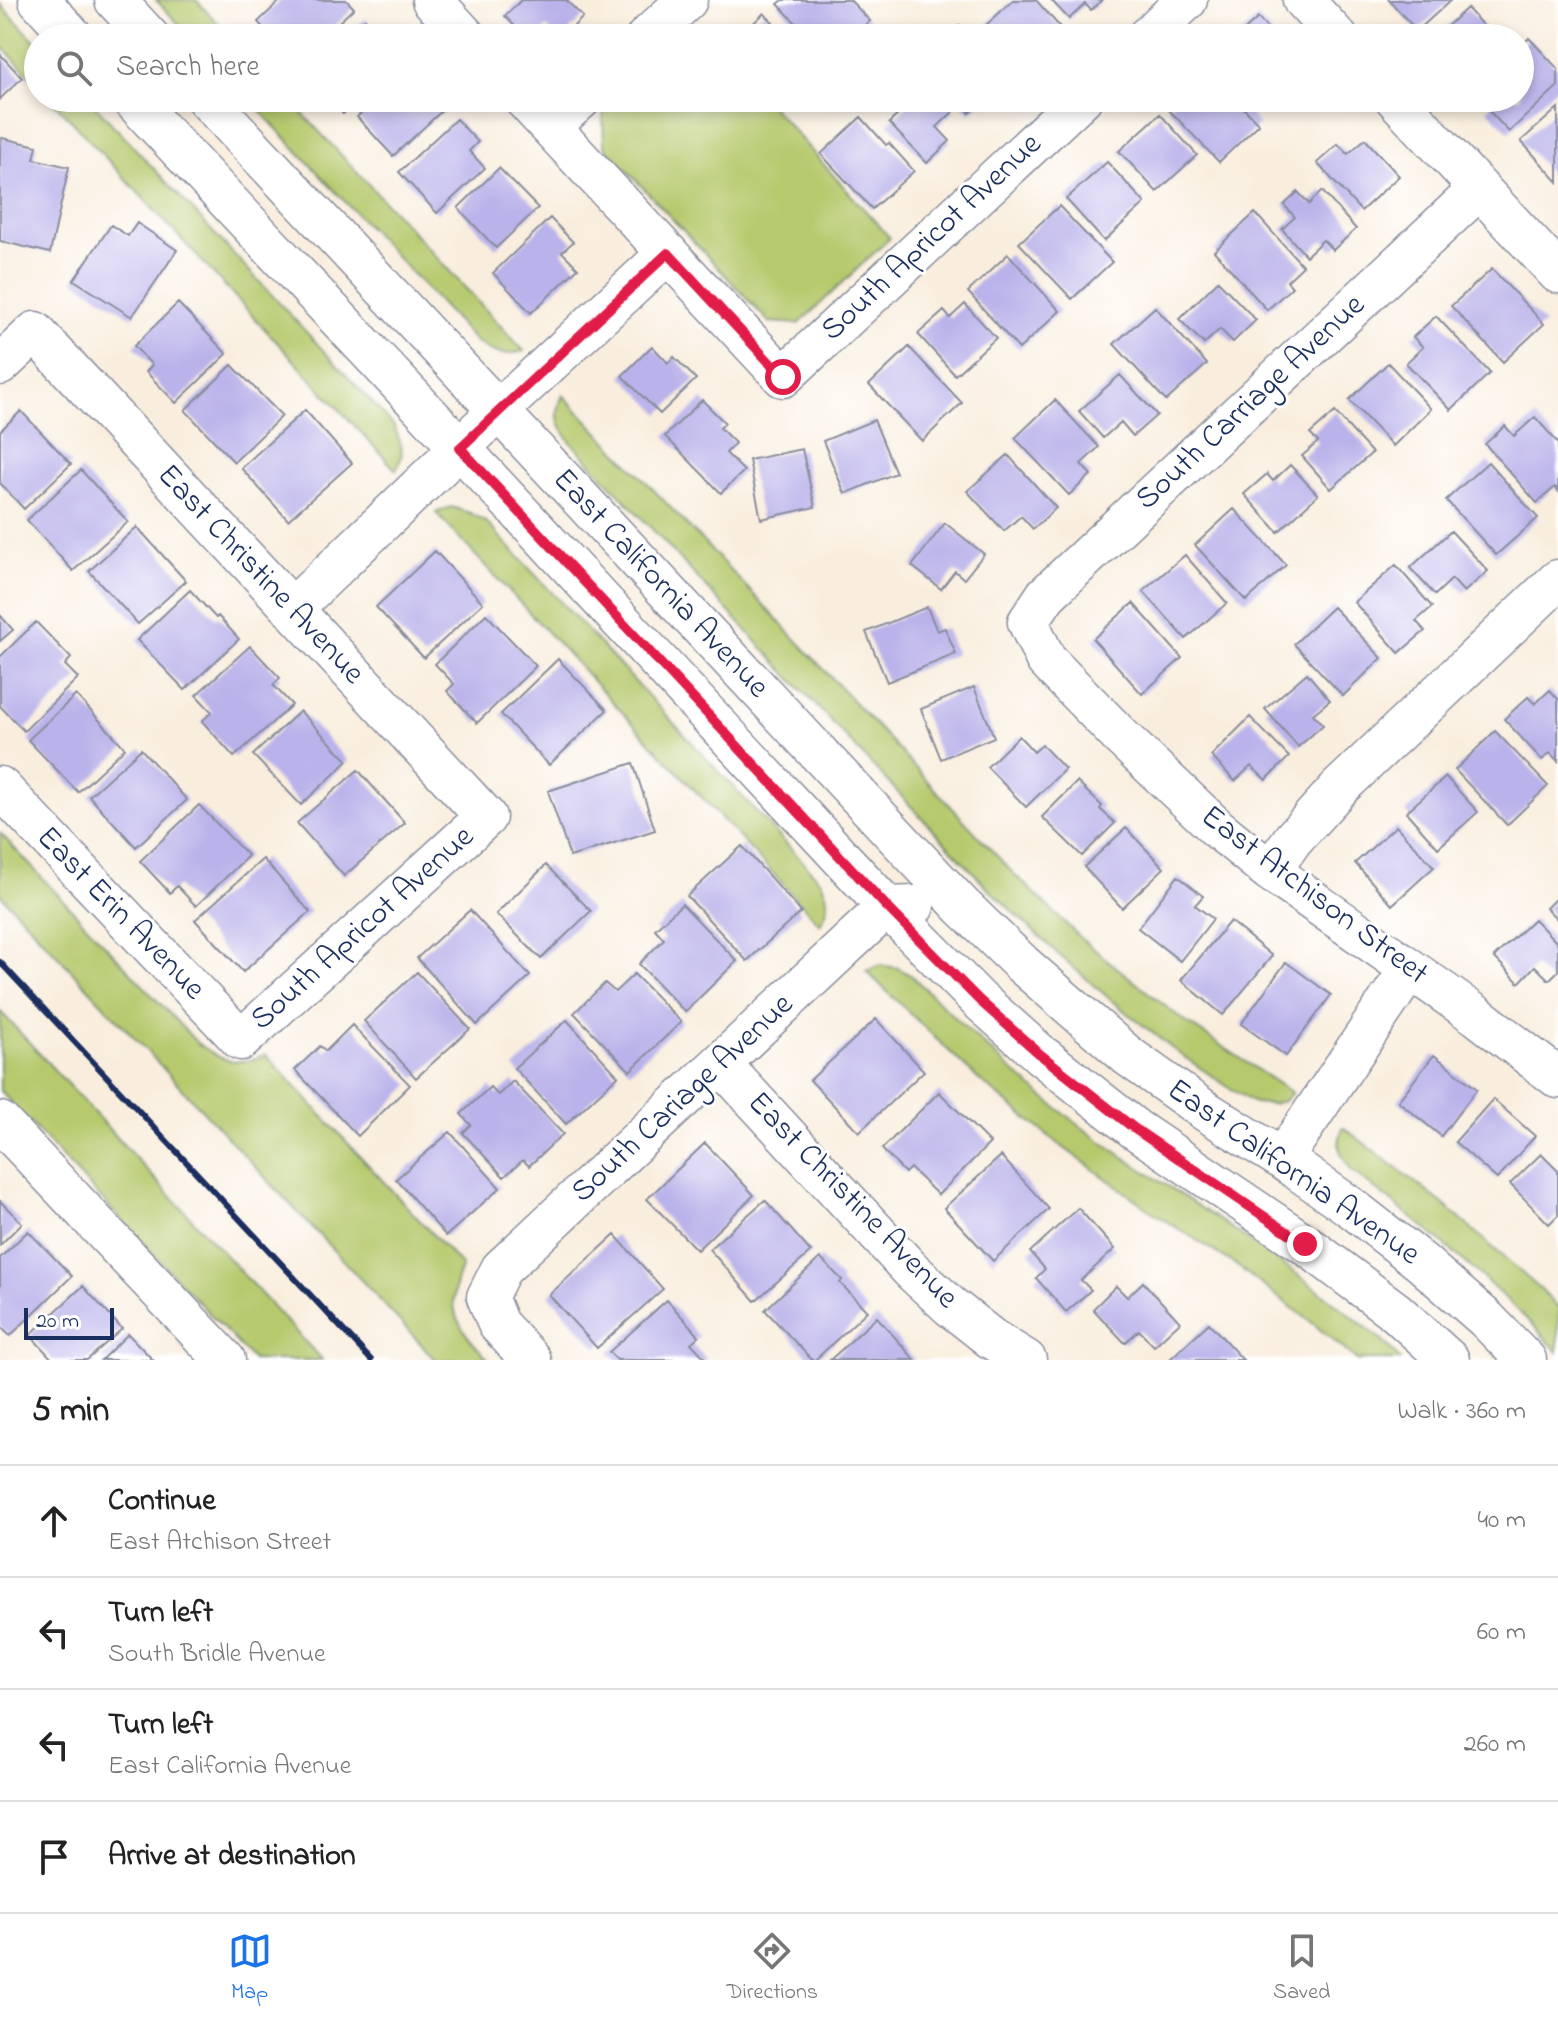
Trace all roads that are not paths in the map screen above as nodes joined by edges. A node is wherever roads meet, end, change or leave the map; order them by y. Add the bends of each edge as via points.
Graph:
1 (39, 0) edge
2 (115, 0) edge
3 (432, 0) edge
4 (687, 0) edge
5 (1187, 0) edge
6 (1303, 0) edge
7 (61, 24) edge
8 (137, 24) edge
9 (454, 24) edge
10 (661, 24) edge
11 (1161, 24) edge
12 (1325, 24) edge
13 (144, 112) edge
14 (219, 112) edge
15 (536, 112) edge
16 (567, 112) edge
17 (1067, 112) edge
18 (1408, 112) edge
19 (550, 127) junction
20 (1479, 189) junction
21 (668, 253) junction
22 (1558, 273) edge
23 (0, 365) edge
24 (498, 411) junction
25 (460, 448) junction
26 (1558, 580) edge
27 (292, 609) junction
28 (1028, 622) joint
29 (0, 787) edge
30 (486, 817) joint
31 (1270, 871) junction
32 (887, 907) junction
33 (1410, 969) junction
34 (241, 1040) joint
35 (1128, 1056) junction
36 (721, 1064) junction
37 (1555, 1069) edge
38 (0, 1122) edge
39 (1282, 1159) junction
40 (225, 1360) edge
41 (531, 1360) edge
42 (1026, 1360) edge
43 (1449, 1360) edge
44 (1526, 1360) edge

1 - 7 street
2 - 8 street
3 - 9 street
4 - 10 street
5 - 11 street
6 - 12 street
13 - 25 street, East California Avenue
14 - 24 street, East California Avenue
15 - 19 street
16 - 19 street
17 - 21 street, South Apricot Avenue via 783,377
18 - 20 street
19 - 21 street
20 - 22 street
20 - 28 street, South Carriage Avenue via 1046,595
21 - 24 street
23 - 27 street, East Christine Avenue via 35,332
24 - 25 street
24 - 35 street, East California Avenue via 962,906
25 - 27 street
25 - 32 street, East California Avenue
26 - 31 street via 1340,787
27 - 30 street, East Christine Avenue
28 - 31 street, East Atchison Street via 1046,660 1217,828
29 - 34 street, East Erin Avenue
30 - 34 street, South Apricot Avenue
31 - 33 street, East Atchison Street
32 - 35 street, East California Avenue via 913,906 940,921 1026,1001 1075,1034
32 - 36 street, South Cariage Avenue
32 - 43 street, East California Avenue via 1041,1055 1135,1129 1396,1312
33 - 37 street, East Atchison Street
33 - 39 street
35 - 39 street, East California Avenue
36 - 41 street, South Cariage Avenue via 501,1269 487,1297 498,1324
36 - 42 street, East Christine Avenue via 912,1271 981,1331
38 - 40 street
39 - 44 street, East California Avenue via 1421,1262

